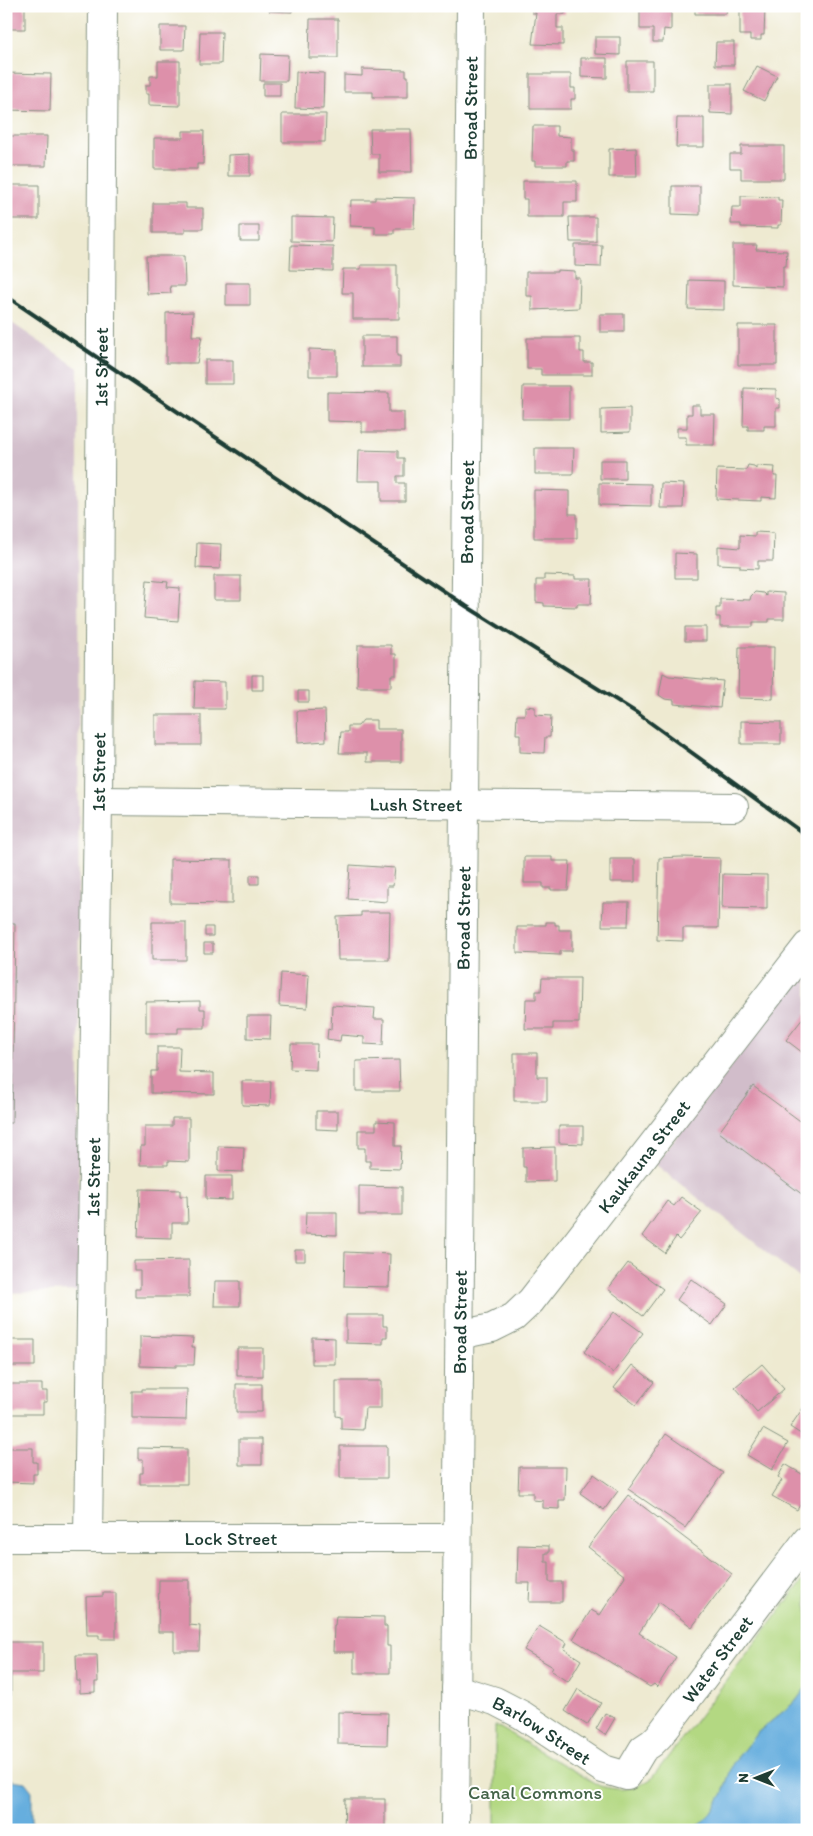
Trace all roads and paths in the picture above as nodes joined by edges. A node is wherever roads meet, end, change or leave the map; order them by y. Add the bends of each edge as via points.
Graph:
1 (103, 6) edge
2 (470, 6) edge
3 (98, 801) junction
4 (462, 805) junction
5 (734, 807) dead end
6 (807, 946) edge
7 (458, 1335) junction
8 (88, 1537) junction
9 (6, 1538) edge
10 (457, 1538) junction
11 (807, 1540) edge
12 (456, 1689) junction
13 (627, 1776) joint
14 (455, 1830) edge

1 - 3 street, 1st Street
2 - 4 street, Broad Street
3 - 4 street, Lush Street
3 - 8 street, 1st Street
4 - 5 street, Lush Street
4 - 7 street, Broad Street
6 - 7 street, Kaukauna Street via 531,1301 514,1317 492,1328
7 - 10 street, Broad Street
8 - 9 street, Lock Street
8 - 10 street, Lock Street
10 - 12 street, Broad Street
11 - 13 street, Water Street via 659,1736 643,1749
12 - 13 street, Barlow Street via 495,1701 522,1714 603,1769
12 - 14 street, Broad Street

